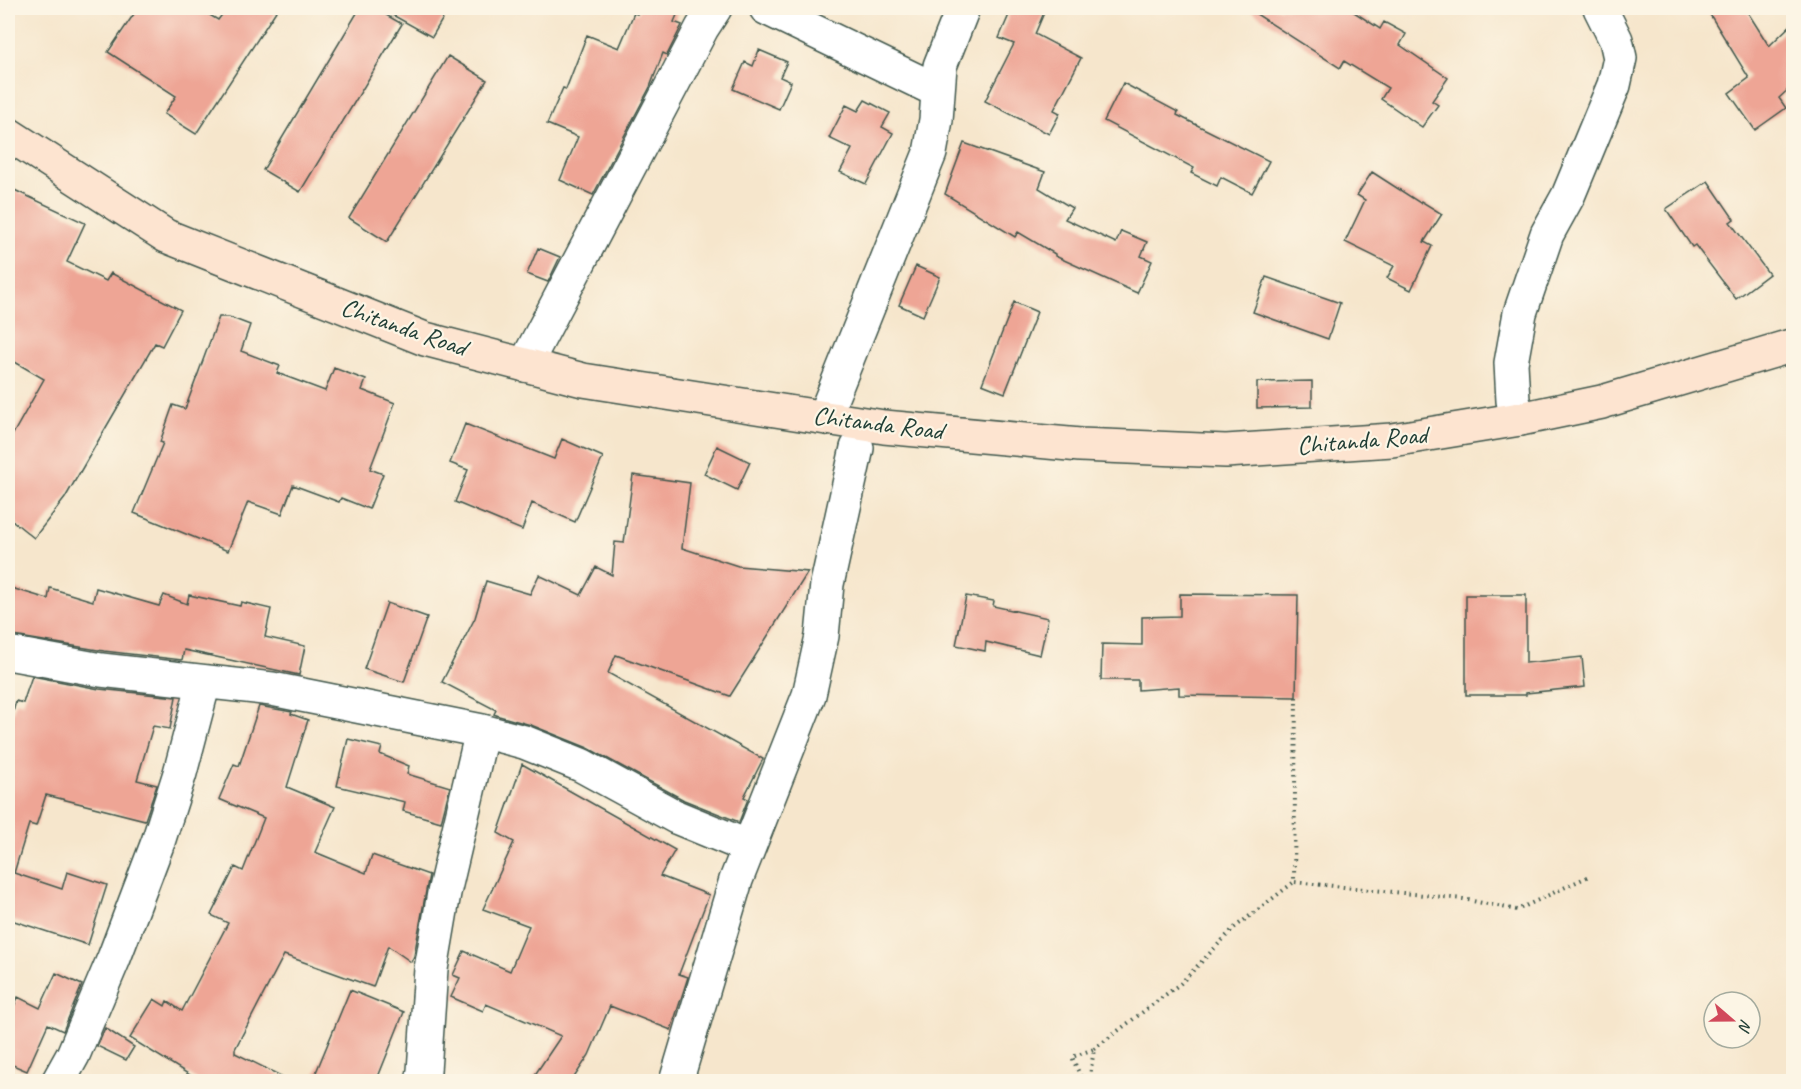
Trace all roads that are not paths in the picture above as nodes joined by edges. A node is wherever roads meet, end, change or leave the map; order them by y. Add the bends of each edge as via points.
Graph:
1 (716, 8) edge
2 (766, 8) edge
3 (963, 8) edge
4 (1600, 8) edge
5 (938, 91) junction
6 (8, 134) edge
7 (1794, 345) edge
8 (525, 365) junction
9 (824, 417) junction
10 (1520, 419) junction
11 (857, 448) dead end
12 (8, 653) edge
13 (204, 682) junction
14 (482, 730) junction
15 (749, 848) junction
16 (58, 1082) edge
17 (422, 1082) edge
18 (676, 1082) edge

1 - 8 street
2 - 5 street
3 - 5 street via 940,66
4 - 10 street via 1620,58 1606,109 1547,234 1520,313 1511,363 1513,401
5 - 9 street via 930,153
6 - 8 street, Chitanda Road via 166,236 425,339
7 - 10 street, Chitanda Road via 1602,402
8 - 9 street, Chitanda Road via 583,380
9 - 10 street, Chitanda Road via 884,427 1080,445 1226,451 1392,440
11 - 15 street via 827,584 822,636 809,695
12 - 13 street via 101,670
13 - 14 street via 272,689
13 - 16 street via 158,842 114,958
14 - 15 street via 581,765 676,817
14 - 17 street via 444,893 431,969
15 - 18 street

